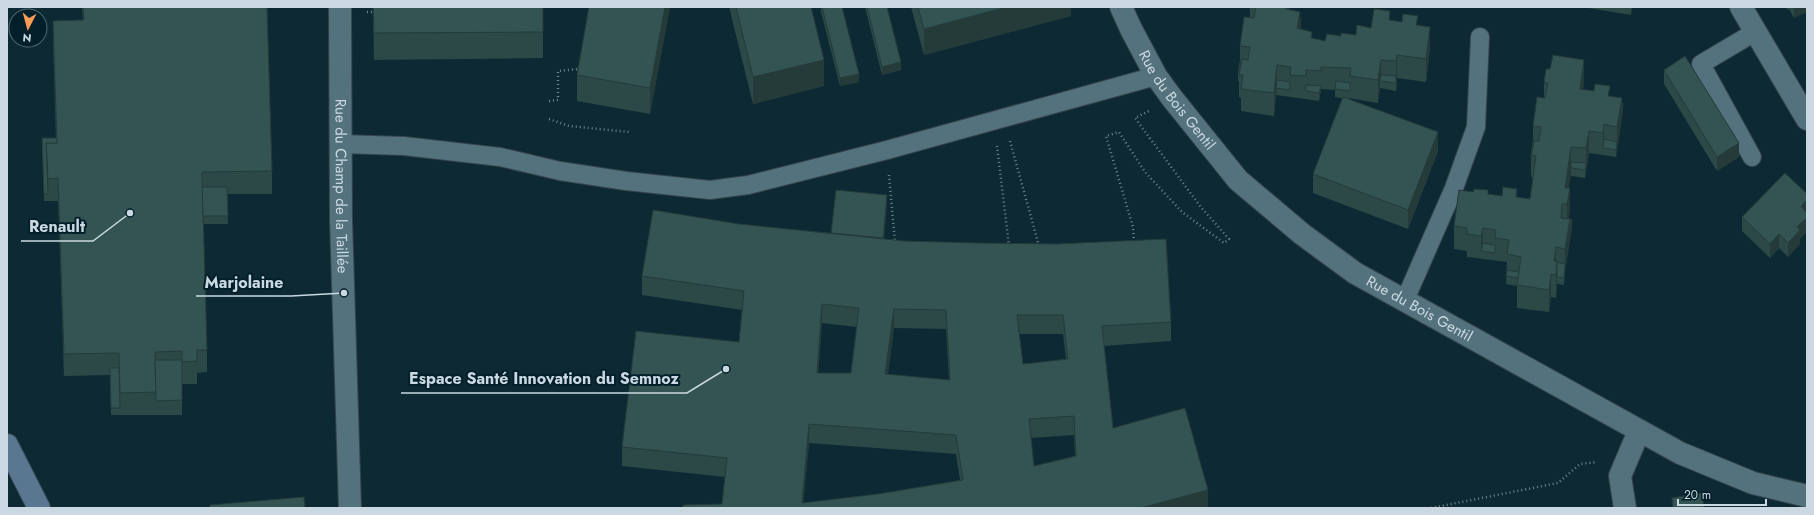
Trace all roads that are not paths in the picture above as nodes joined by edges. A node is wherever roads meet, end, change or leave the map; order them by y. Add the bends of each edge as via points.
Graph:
1 (340, 7) edge
2 (1121, 7) edge
3 (1741, 7) edge
4 (1755, 32) junction
5 (1480, 37) dead end
6 (1156, 76) junction
7 (1807, 119) edge
8 (340, 144) junction
9 (1752, 157) dead end
10 (1405, 300) junction
11 (1639, 431) junction
12 (7, 445) edge
13 (1807, 496) edge
14 (39, 508) edge
15 (350, 508) edge
16 (1625, 508) edge

1 - 8 street, Rue du Champ de la Taillée
2 - 6 street, Rue du Bois Gentil
3 - 4 street
4 - 7 street
4 - 9 lane via 1700,64
5 - 10 lane via 1476,127 1454,188
6 - 8 lane via 887,150 748,185 710,190 560,171 500,157 404,146
6 - 10 street, Rue du Bois Gentil via 1238,180 1302,234 1355,273
8 - 15 street, Rue du Champ de la Taillée
10 - 11 street, Rue du Bois Gentil
11 - 13 street, Rue du Bois Gentil via 1680,453 1753,483
11 - 16 street via 1620,476
12 - 14 main road

